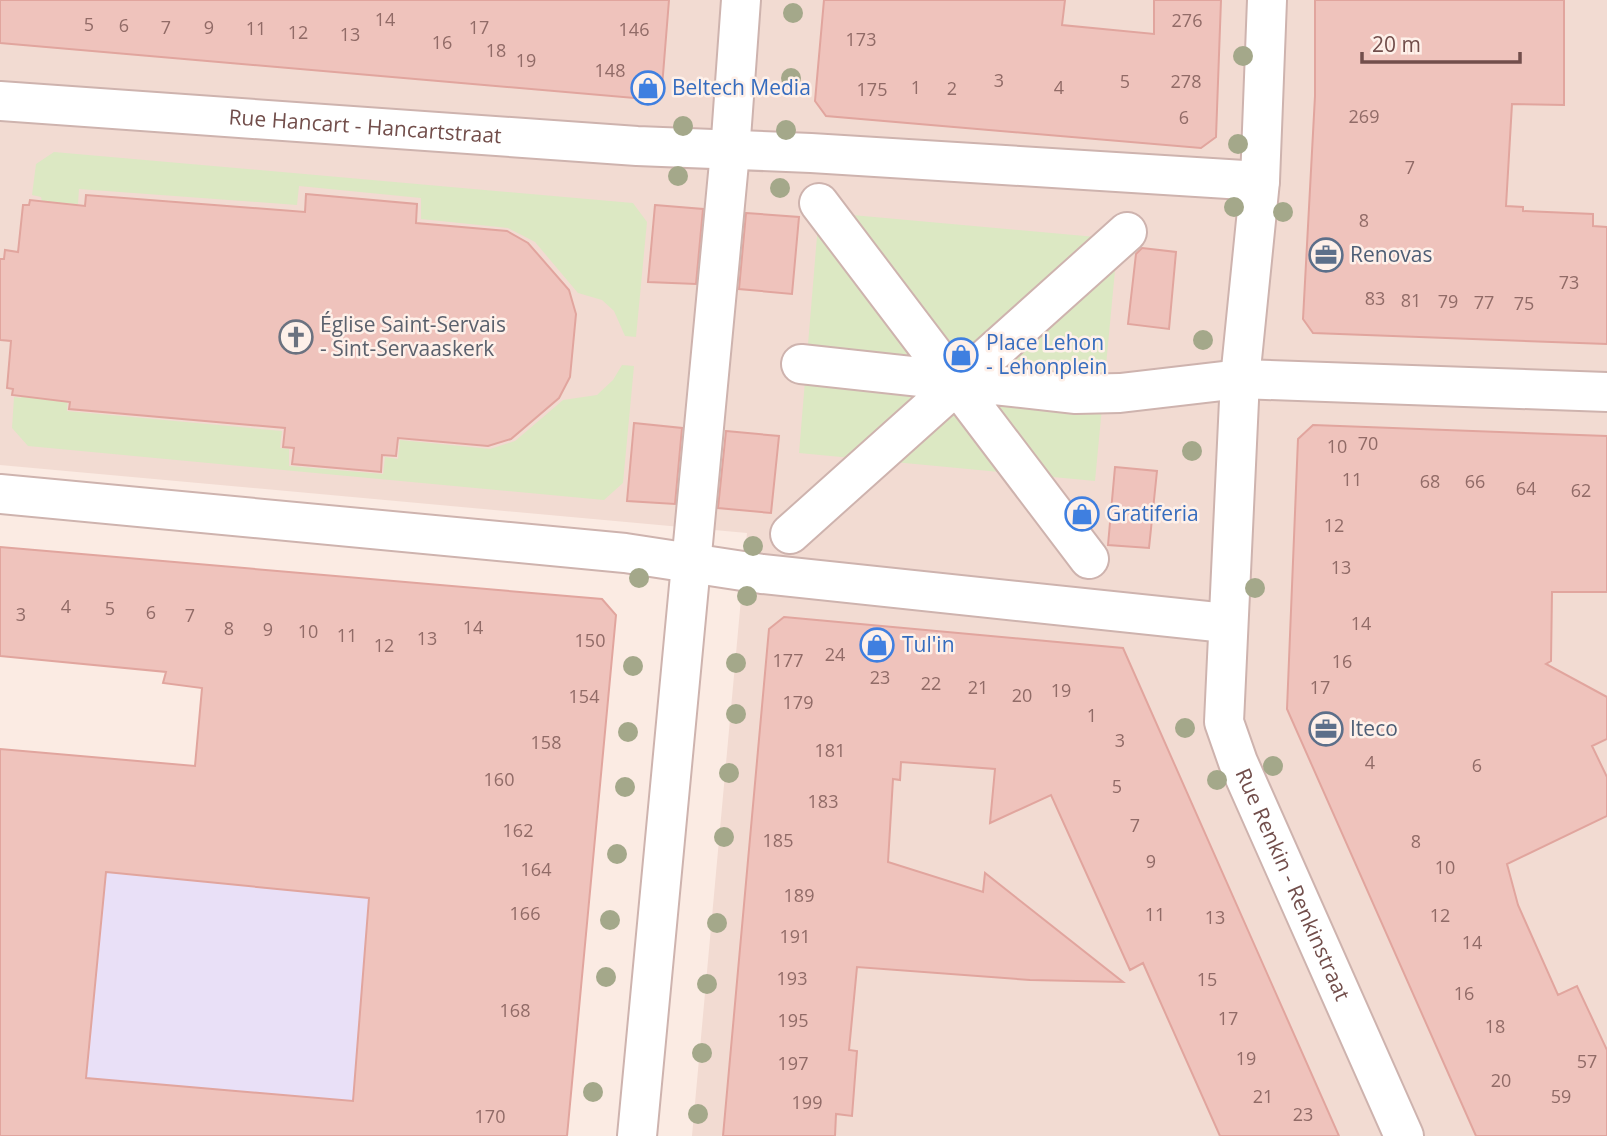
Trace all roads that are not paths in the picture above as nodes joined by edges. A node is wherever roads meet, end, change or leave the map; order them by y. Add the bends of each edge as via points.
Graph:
1 (741, 0) edge
2 (1267, 0) edge
3 (0, 100) edge
4 (730, 152) junction
5 (1260, 181) junction
6 (819, 203) dead end
7 (1127, 232) dead end
8 (801, 364) dead end
9 (1240, 379) junction
10 (957, 381) junction
11 (1607, 393) edge
12 (0, 494) edge
13 (790, 534) dead end
14 (1089, 559) dead end
15 (690, 562) junction
16 (1226, 623) junction
17 (637, 1136) edge
18 (1404, 1136) edge

1 - 4 street
2 - 5 street
3 - 4 street, Rue Hancart - Hancartstraat
4 - 5 street
4 - 15 street
5 - 9 street
6 - 10 street
7 - 10 street
8 - 10 street
9 - 10 street via 1076,394
9 - 11 street
9 - 16 street
10 - 13 street
10 - 14 street
12 - 15 street
15 - 16 street via 762,574
15 - 17 street
16 - 18 street, Rue Renkin - Renkinstraat via 1224,722

